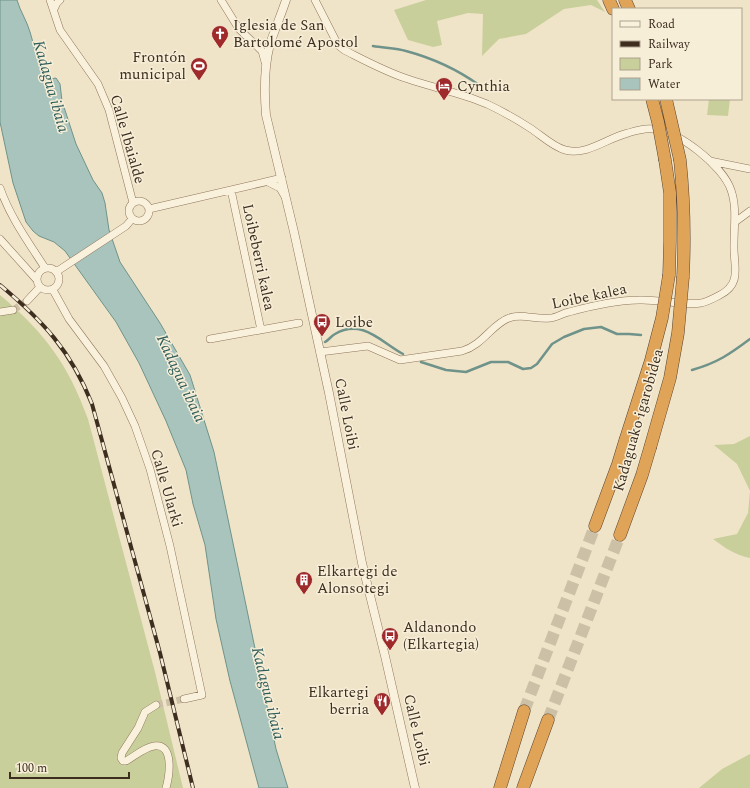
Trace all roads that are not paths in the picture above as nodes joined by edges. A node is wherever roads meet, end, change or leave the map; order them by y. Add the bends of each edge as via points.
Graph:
1 (50, 0) edge
2 (60, 0) edge
3 (221, 0) edge
4 (286, 0) edge
5 (315, 0) edge
6 (54, 9) junction
7 (270, 44) junction
8 (255, 45) junction
9 (262, 51) junction
10 (266, 71) junction
11 (652, 100) edge
12 (666, 100) edge
13 (708, 161) junction
14 (750, 169) edge
15 (282, 178) junction
16 (268, 182) junction
17 (0, 188) edge
18 (231, 190) junction
19 (286, 198) junction
20 (132, 203) junction
21 (149, 209) junction
22 (750, 211) edge
23 (132, 219) junction
24 (735, 222) junction
25 (0, 239) edge
26 (45, 268) junction
27 (56, 272) junction
28 (36, 279) junction
29 (40, 287) junction
30 (52, 290) junction
31 (27, 301) tunnel mouth
32 (14, 310) tunnel mouth
33 (0, 312) edge
34 (299, 323) dead end
35 (261, 330) junction
36 (210, 339) dead end
37 (320, 352) junction
38 (596, 526) tunnel mouth
39 (620, 535) tunnel mouth
40 (184, 699) tunnel mouth
41 (156, 705) tunnel mouth
42 (524, 711) tunnel mouth
43 (548, 720) tunnel mouth
44 (166, 788) edge
45 (415, 788) edge
46 (500, 788) edge
47 (523, 788) edge

1 - 6 street, Calle Ibaialde
2 - 6 street
3 - 8 street via 239,30
4 - 7 street, Calle Loibi
5 - 13 street, Loibe kalea via 338,45 344,50 405,78 482,102 523,123 560,149 580,152 626,133 651,129 668,132 687,143
6 - 20 street, Calle Ibaialde via 60,30 98,84 109,110
7 - 8 street
7 - 9 street
7 - 10 street, Calle Loibi
8 - 9 street
8 - 10 street
9 - 10 street
10 - 15 street, Calle Loibi via 266,115
11 - 38 highway, Kadaguako igarobidea, bridge via 670,193 669,275 662,318 651,360
12 - 39 highway, Kadaguako igarobidea, bridge via 680,160 683,191 683,277 678,333 670,378 650,448
13 - 14 street
13 - 24 street, Loibe kalea via 727,180 732,191
15 - 16 street, Loibeberri kalea
15 - 19 street, Calle Loibi
16 - 18 street, Loibeberri kalea
16 - 19 street via 280,188
17 - 26 street via 11,213
18 - 21 street, Loibeberri kalea
18 - 35 street, Loibeberri kalea
19 - 37 street, Calle Loibi
20 - 21 street via 143,201
20 - 23 street via 128,211
21 - 23 street via 145,220 139,222
22 - 24 street
23 - 27 street via 126,226
24 - 37 street, Loibe kalea via 734,281 731,288 701,303 639,300 609,303 550,318 522,315 511,317 502,321 468,349 407,360 400,360 368,346
25 - 28 street
26 - 27 street
26 - 28 street via 38,273
27 - 30 street via 59,282
28 - 29 street
29 - 30 street
29 - 31 street
30 - 40 street, Calle Ularki via 69,319 104,366 122,398 150,469 170,546 202,695
32 - 33 street
34 - 35 street
35 - 36 street
37 - 45 street, Calle Loibi via 362,563
41 - 44 street via 145,712 121,758 126,761 153,746 162,747 169,757
42 - 46 highway
43 - 47 highway

